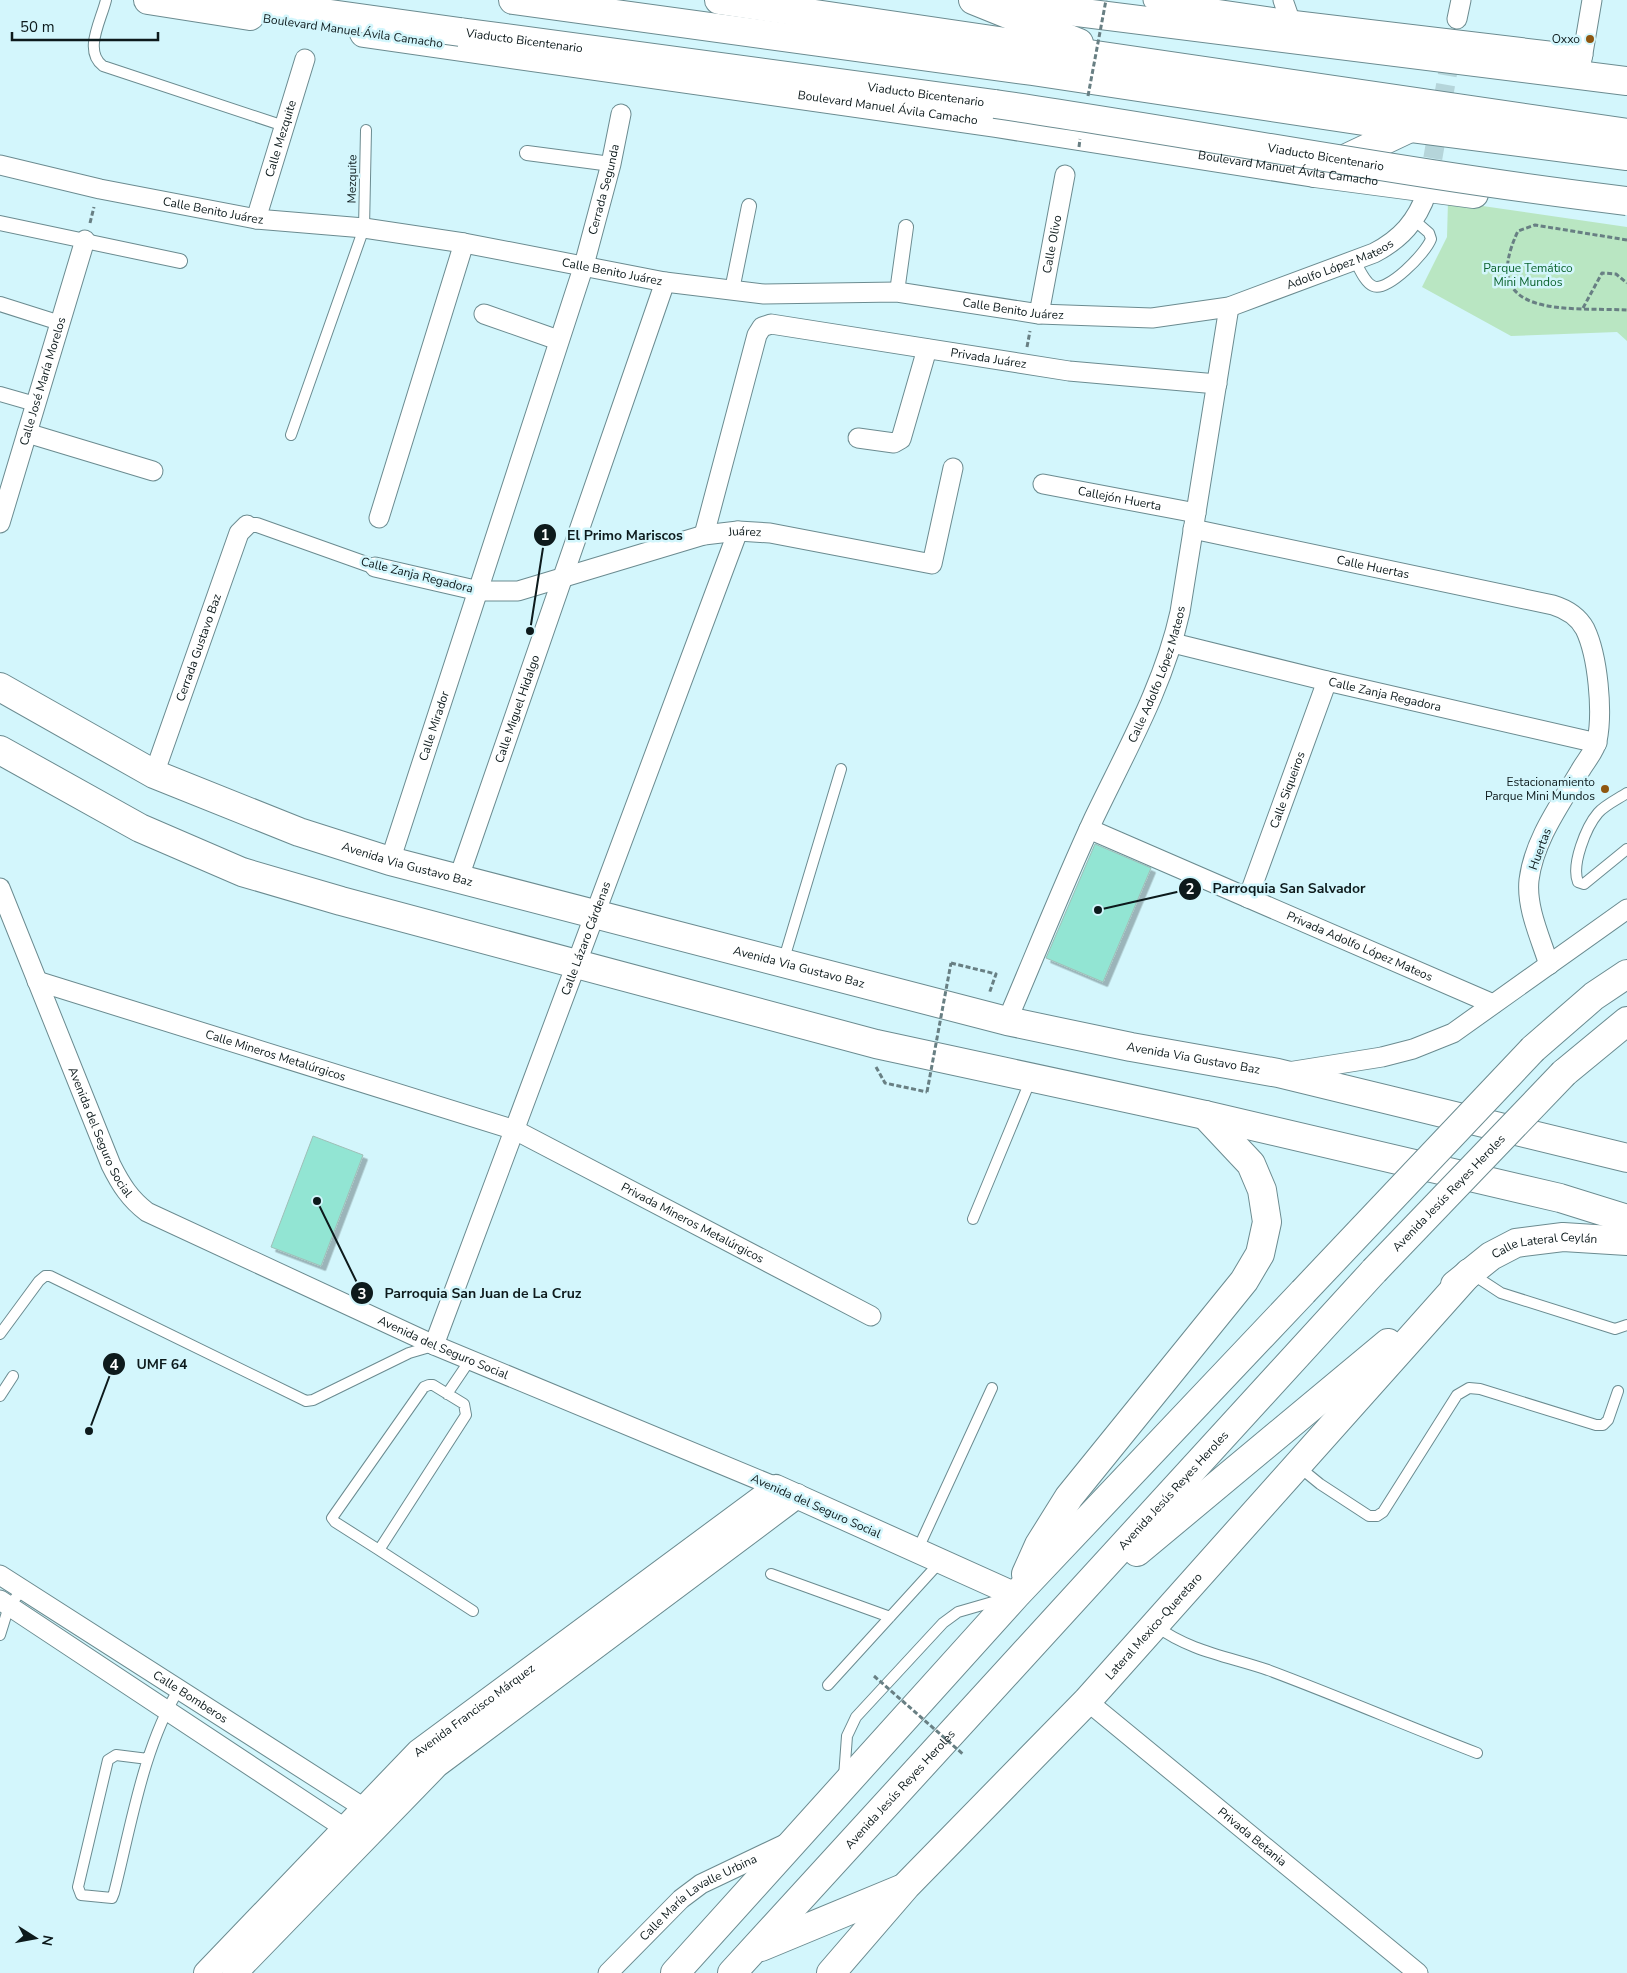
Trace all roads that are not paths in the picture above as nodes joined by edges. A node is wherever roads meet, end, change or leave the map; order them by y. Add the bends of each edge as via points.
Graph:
1 (106, 0) edge
2 (148, 0) edge
3 (223, 0) edge
4 (513, 0) edge
5 (719, 0) edge
6 (973, 0) edge
7 (978, 0) edge
8 (1153, 0) edge
9 (1283, 0) edge
10 (1462, 0) edge
11 (1592, 0) edge
12 (1456, 19) tunnel mouth
13 (1290, 20) junction
14 (305, 58) dead end
15 (1119, 59) junction
16 (1581, 65) junction
17 (1627, 81) edge
18 (621, 114) dead end
19 (284, 126) junction
20 (1410, 128) junction
21 (366, 130) dead end
22 (1627, 133) edge
23 (526, 154) dead end
24 (1627, 156) edge
25 (611, 164) junction
26 (0, 165) edge
27 (1314, 173) junction
28 (1065, 175) dead end
29 (1427, 192) tunnel mouth
30 (1627, 201) edge
31 (749, 206) dead end
32 (1627, 214) edge
33 (256, 219) junction
34 (1414, 220) junction
35 (0, 223) edge
36 (906, 226) dead end
37 (364, 228) junction
38 (84, 240) junction
39 (464, 243) junction
40 (180, 261) dead end
41 (1355, 261) junction
42 (584, 265) junction
43 (666, 282) junction
44 (732, 290) junction
45 (897, 292) junction
46 (0, 304) edge
47 (1230, 307) junction
48 (484, 314) dead end
49 (1039, 314) junction
50 (60, 323) junction
51 (558, 340) junction
52 (927, 349) junction
53 (1217, 384) junction
54 (0, 394) edge
55 (36, 404) junction
56 (27, 433) junction
57 (291, 435) dead end
58 (858, 438) dead end
59 (953, 468) dead end
60 (153, 471) dead end
61 (1043, 484) dead end
62 (379, 518) dead end
63 (1194, 521) junction
64 (0, 523) edge
65 (247, 525) joint
66 (738, 531) junction
67 (704, 535) junction
68 (375, 567) joint
69 (562, 579) junction
70 (479, 591) junction
71 (1174, 643) junction
72 (1327, 681) junction
73 (0, 687) edge
74 (1597, 743) junction
75 (0, 750) edge
76 (841, 769) dead end
77 (154, 774) junction
78 (1627, 793) edge
79 (1089, 829) junction
80 (1627, 849) edge
81 (390, 861) junction
82 (458, 880) junction
83 (0, 888) edge
84 (1248, 898) junction
85 (1627, 909) edge
86 (596, 913) junction
87 (783, 962) junction
88 (577, 963) junction
89 (1548, 965) junction
90 (1627, 974) edge
91 (37, 981) junction
92 (1492, 1004) junction
93 (1007, 1021) junction
94 (1627, 1021) edge
95 (1278, 1073) junction
96 (1031, 1078) junction
97 (1205, 1115) junction
98 (515, 1130) junction
99 (1627, 1158) edge
100 (973, 1219) dead end
101 (1627, 1219) edge
102 (1627, 1241) edge
103 (1469, 1273) junction
104 (872, 1316) dead end
105 (1627, 1325) edge
106 (0, 1334) edge
107 (434, 1345) junction
108 (470, 1360) junction
109 (13, 1376) dead end
110 (992, 1388) dead end
111 (1618, 1391) dead end
112 (447, 1394) junction
113 (0, 1396) edge
114 (1298, 1465) junction
115 (776, 1487) junction
116 (797, 1496) junction
117 (379, 1550) junction
118 (917, 1551) junction
119 (941, 1561) junction
120 (770, 1574) dead end
121 (0, 1575) edge
122 (22, 1590) junction
123 (1016, 1595) junction
124 (5, 1603) edge
125 (473, 1611) dead end
126 (890, 1617) junction
127 (1055, 1620) junction
128 (1155, 1625) junction
129 (0, 1635) edge
130 (828, 1685) dead end
131 (179, 1689) junction
132 (1087, 1701) junction
133 (166, 1709) junction
134 (1477, 1753) dead end
135 (148, 1760) junction
136 (844, 1788) junction
137 (373, 1814) junction
138 (354, 1834) junction
139 (800, 1837) junction
140 (906, 1886) junction
141 (752, 1951) junction
142 (206, 1973) edge
143 (235, 1973) edge
144 (608, 1973) edge
145 (675, 1973) edge
146 (732, 1973) edge
147 (831, 1973) edge
148 (1418, 1973) edge

1 - 19 lane via 92,50 96,61 103,66
2 - 27 main road, Boulevard Manuel Ávila Camacho via 996,123
3 - 30 main road, Viaducto Bicentenario, bridge via 1124,123 1377,166
4 - 20 main road via 1032,71
5 - 15 main road
6 - 15 main road
7 - 16 main road
8 - 13 street
9 - 13 street
10 - 12 street
11 - 16 street
13 - 16 street
14 - 19 street, Calle Mezquite
15 - 22 main road
16 - 17 main road
18 - 25 street, Cerrada Segunda
19 - 33 street, Calle Mezquite
20 - 24 main road
20 - 27 main road
21 - 37 lane, Mezquite
23 - 25 street
25 - 42 street, Cerrada Segunda
26 - 33 street, Calle Benito Juárez via 100,189
27 - 32 main road, Boulevard Manuel Ávila Camacho
28 - 49 street, Calle Olivo
29 - 34 street, Adolfo López Mateos
31 - 44 street
33 - 37 street, Calle Benito Juárez
34 - 41 street, Adolfo López Mateos via 1395,241
34 - 41 lane via 1429,233 1431,239 1416,261 1398,276 1375,288
35 - 38 street
36 - 45 street
37 - 39 street, Calle Benito Juárez
37 - 57 lane
38 - 40 street
38 - 50 street, Calle José María Morelos
39 - 42 street, Calle Benito Juárez
39 - 62 street
41 - 47 street, Adolfo López Mateos
42 - 43 street, Calle Benito Juárez
42 - 51 street, Cerrada Segunda
43 - 44 street, Calle Benito Juárez
43 - 69 street, Calle Miguel Hidalgo
44 - 45 street, Calle Benito Juárez via 764,294
45 - 49 street, Calle Benito Juárez
46 - 50 street
47 - 49 street, Calle Benito Juárez via 1152,318
47 - 53 street, Calle Adolfo López Mateos
48 - 51 street
50 - 55 street, Calle José María Morelos
51 - 70 street, Calle Mirador
52 - 53 street, Privada Juárez via 1069,371
52 - 58 street via 902,439 899,442
52 - 67 street, Privada Juárez via 771,324 762,327 756,335
53 - 63 street, Calle Adolfo López Mateos
54 - 55 street
55 - 56 street, Calle José María Morelos
56 - 60 street
56 - 64 street, Calle José María Morelos
59 - 66 street, Juárez via 932,564 770,532
61 - 63 street, Callejón Huerta
63 - 71 street, Calle Adolfo López Mateos
63 - 74 street, Calle Huertas via 1565,609 1575,616 1590,644 1598,684
65 - 68 street, Calle Zanja Regadora via 257,525
65 - 77 street, Cerrada Gustavo Baz via 239,532
66 - 67 street, Juárez
66 - 86 street, Calle Lázaro Cárdenas
67 - 69 street, Juárez
68 - 70 street, Calle Zanja Regadora
69 - 70 street, Calle Zanja Regadora via 518,591
69 - 82 street, Calle Miguel Hidalgo
70 - 81 street, Calle Mirador
71 - 72 street, Calle Zanja Regadora
71 - 79 street, Calle Adolfo López Mateos via 1160,680
72 - 74 street, Calle Zanja Regadora
72 - 84 street, Calle Siqueiros
73 - 77 main road, Avenida Via Gustavo Baz
74 - 89 street, Huertas via 1550,821 1537,850 1529,880 1529,897
75 - 88 main road via 140,828 242,872
76 - 87 lane
77 - 81 main road, Avenida Via Gustavo Baz via 299,832
78 - 80 lane via 1598,813 1578,851 1574,874 1578,882 1584,884
79 - 84 street, Privada Adolfo López Mateos
79 - 93 street, Calle Adolfo López Mateos
81 - 82 main road, Avenida Via Gustavo Baz
82 - 86 main road, Avenida Via Gustavo Baz
83 - 91 street, Avenida del Seguro Social
84 - 92 street, Privada Adolfo López Mateos
85 - 89 street
86 - 87 main road, Avenida Via Gustavo Baz
86 - 88 street, Calle Lázaro Cárdenas
87 - 93 main road, Avenida Via Gustavo Baz
88 - 96 main road via 876,1044
88 - 98 street, Calle Lázaro Cárdenas
89 - 92 street
90 - 123 main road, bridge via 1594,996 1532,1049
91 - 98 street, Calle Mineros Metalúrgicos
91 - 107 street, Avenida del Seguro Social via 111,1165 132,1200 163,1220
92 - 95 street via 1453,1033 1413,1049
93 - 95 main road, Avenida Via Gustavo Baz
94 - 127 main road, Avenida Jesús Reyes Heroles, bridge via 1564,1074 1374,1272
95 - 99 main road, Avenida Via Gustavo Baz
96 - 97 main road
96 - 100 lane
97 - 101 main road via 1560,1198
97 - 123 main road via 1250,1164 1262,1190 1267,1222 1260,1254 1244,1281 1069,1496 1039,1545
98 - 104 street, Privada Mineros Metalúrgicos
98 - 107 street, Calle Lázaro Cárdenas
102 - 103 main road, Calle Lateral Ceylán via 1563,1238 1516,1243
103 - 105 lane via 1501,1293 1615,1330
103 - 114 main road, Lateral Mexico-Queretaro
103 - 127 main road
106 - 107 lane via 45,1276 50,1276 306,1401 409,1353
107 - 108 street, Avenida del Seguro Social
108 - 112 lane
108 - 115 street, Avenida del Seguro Social
109 - 113 lane
110 - 118 lane
111 - 114 lane via 1608,1420 1604,1425 1596,1425 1469,1388 1457,1395 1383,1512 1377,1516 1369,1516 1320,1484
112 - 117 lane via 464,1404 466,1415
112 - 117 lane via 434,1385 424,1387 334,1513 332,1518 335,1522
114 - 128 main road, Lateral Mexico-Queretaro
115 - 116 street, Avenida del Seguro Social
115 - 137 street, Avenida Francisco Márquez via 418,1752
116 - 118 street, Avenida del Seguro Social
116 - 137 street, Avenida Francisco Márquez
117 - 125 lane
118 - 119 street, Avenida del Seguro Social
119 - 123 street, Avenida del Seguro Social
119 - 126 lane
120 - 126 lane
121 - 122 street, Calle Bomberos
122 - 124 lane
122 - 131 street, Calle Bomberos
123 - 136 main road
123 - 136 lane via 958,1612 943,1623 856,1716 847,1736
124 - 129 lane
124 - 133 street, Calle Bomberos
126 - 130 lane
127 - 141 main road, Avenida Jesús Reyes Heroles
128 - 132 main road, Lateral Mexico-Queretaro
128 - 134 lane via 1195,1648 1268,1670
131 - 133 lane
131 - 137 street, Calle Bomberos
132 - 140 main road, Lateral Mexico-Queretaro
132 - 148 street, Privada Betania
133 - 135 lane
133 - 138 street, Calle Bomberos
135 - 135 lane via 116,1755 108,1760 78,1887 81,1895 106,1899 114,1894
136 - 139 main road
137 - 138 street, Avenida Francisco Márquez
138 - 142 street, Avenida Francisco Márquez
138 - 143 street, Avenida Francisco Márquez
139 - 144 street, Calle María Lavalle Urbina via 701,1884 681,1899
139 - 145 main road
140 - 141 main road
140 - 147 main road, Lateral Mexico-Queretaro
141 - 146 main road, Avenida Jesús Reyes Heroles

